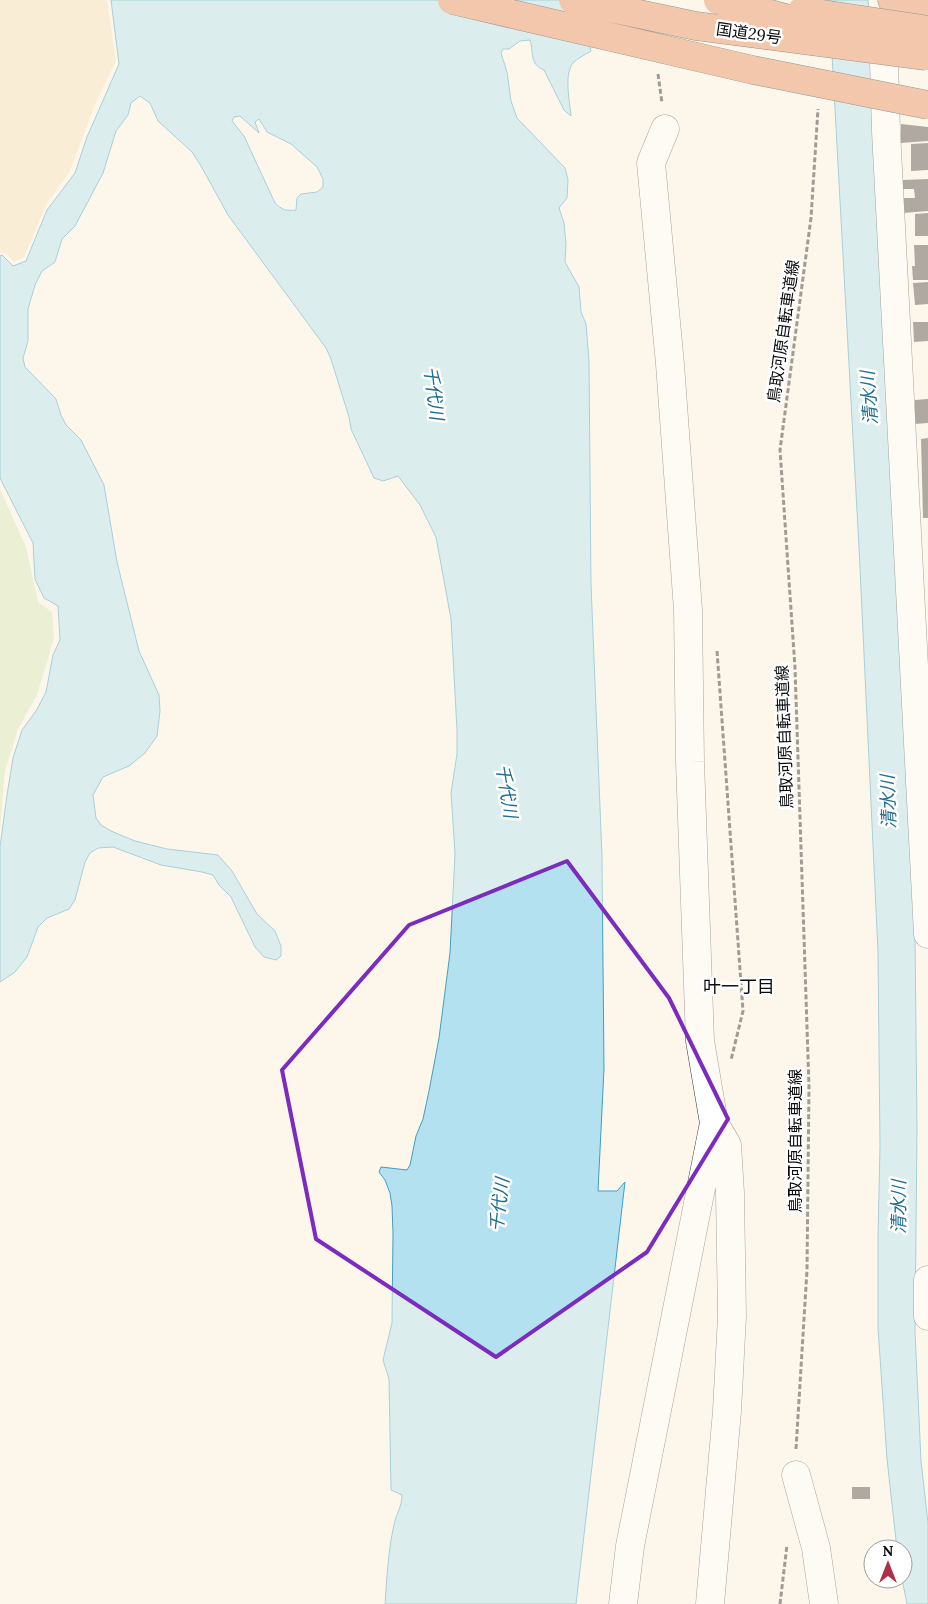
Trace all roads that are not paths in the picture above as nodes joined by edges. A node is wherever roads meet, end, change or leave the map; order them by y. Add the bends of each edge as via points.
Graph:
1 (452, 0) edge
2 (573, 0) edge
3 (718, 0) edge
4 (726, 0) edge
5 (883, 0) edge
6 (892, 0) edge
7 (928, 8) edge
8 (927, 48) edge
9 (928, 105) edge
10 (665, 129) dead end
11 (917, 541) edge
12 (928, 934) edge
13 (714, 1124) junction
14 (928, 1280) edge
15 (928, 1316) edge
16 (796, 1476) road end
17 (623, 1604) edge
18 (710, 1604) edge
19 (824, 1604) edge

1 - 9 highway, bridge via 753,70
2 - 8 highway, 国道29号, bridge via 696,26
3 - 8 highway, 国道29号, bridge
4 - 8 highway, bridge
5 - 11 street via 886,131
6 - 7 highway
10 - 13 street via 651,163 688,610 700,1041
11 - 12 street
13 - 17 street via 630,1546
13 - 18 street via 727,1145 732,1316
14 - 15 street
16 - 19 street via 816,1548

